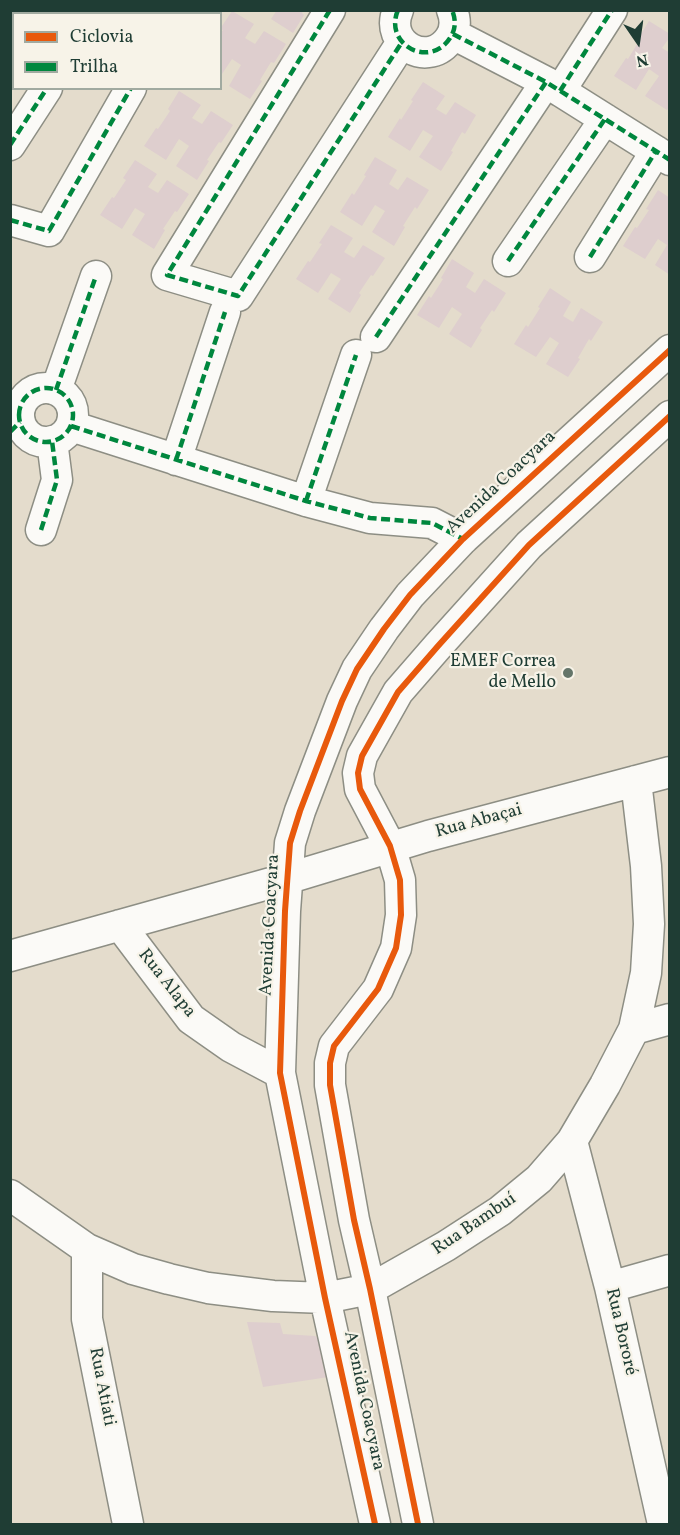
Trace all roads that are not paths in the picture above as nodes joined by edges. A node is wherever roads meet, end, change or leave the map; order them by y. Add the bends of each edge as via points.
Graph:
1 (330, 10) edge
2 (398, 10) edge
3 (612, 10) edge
4 (453, 22) edge
5 (402, 42) junction
6 (553, 86) junction
7 (45, 90) edge
8 (130, 90) edge
9 (606, 119) junction
10 (10, 145) edge
11 (663, 155) edge
12 (10, 220) edge
13 (590, 257) dead end
14 (508, 261) dead end
15 (96, 276) dead end
16 (225, 312) dead end
17 (669, 350) edge
18 (56, 390) junction
19 (669, 416) edge
20 (15, 419) edge
21 (61, 434) junction
22 (176, 460) junction
23 (306, 501) junction
24 (40, 531) dead end
25 (463, 539) junction
26 (357, 669) junction
27 (398, 692) junction
28 (669, 771) edge
29 (636, 781) junction
30 (390, 846) junction
31 (289, 878) junction
32 (120, 925) junction
33 (10, 956) edge
34 (669, 1019) edge
35 (634, 1029) junction
36 (279, 1073) junction
37 (572, 1141) junction
38 (10, 1195) edge
39 (87, 1249) junction
40 (669, 1270) edge
41 (610, 1287) junction
42 (370, 1289) junction
43 (325, 1298) junction
44 (128, 1524) edge
45 (375, 1524) edge
46 (418, 1524) edge
47 (663, 1524) edge

1 - 5 street via 167,275 238,296
2 - 5 street via 395,25
3 - 6 street
4 - 5 street via 447,43 439,49 419,52
4 - 6 street
6 - 9 street
6 - 23 street via 366,346
7 - 10 street
8 - 12 street via 49,231
9 - 11 street
9 - 14 street
11 - 13 street
15 - 18 street
16 - 22 street
17 - 25 street, Avenida Coacyara
18 - 20 street via 36,390 27,396
18 - 21 street via 69,401 73,417
19 - 27 street, Avenida Coacyara via 529,545
20 - 21 street via 35,440
21 - 22 street
21 - 24 street via 57,480
22 - 23 street
23 - 25 street via 370,519 432,523
25 - 26 street, Avenida Coacyara via 410,595
26 - 27 street
26 - 31 street, Avenida Coacyara via 300,811 291,843
27 - 30 street, Avenida Coacyara via 363,756 358,773 360,789
28 - 29 street, Rua Abaçai
29 - 30 street, Rua Abaçai
29 - 35 street, Rua Bambuí via 649,924 646,973
30 - 31 street, Rua Abaçai
30 - 42 street, Avenida Coacyara via 400,880 401,915 396,948 378,989 334,1046 330,1063 330,1085
31 - 32 street, Rua Abaçai
31 - 36 street, Avenida Coacyara
32 - 33 street, Rua Abaçai
32 - 36 street, Rua Alapa via 191,1018 231,1047
34 - 35 street
35 - 37 street, Rua Bambuí
36 - 43 street, Avenida Coacyara
37 - 41 street, Rua Bororé
37 - 42 street, Rua Bambuí via 539,1179 500,1211
38 - 39 street, Rua Bambuí
39 - 43 street, Rua Bambuí via 133,1269 198,1286
39 - 44 street, Rua Atiati via 87,1319
40 - 41 street
41 - 47 street, Rua Bororé
42 - 43 street, Rua Bambuí
42 - 46 street, Avenida Coacyara
43 - 45 street, Avenida Coacyara

